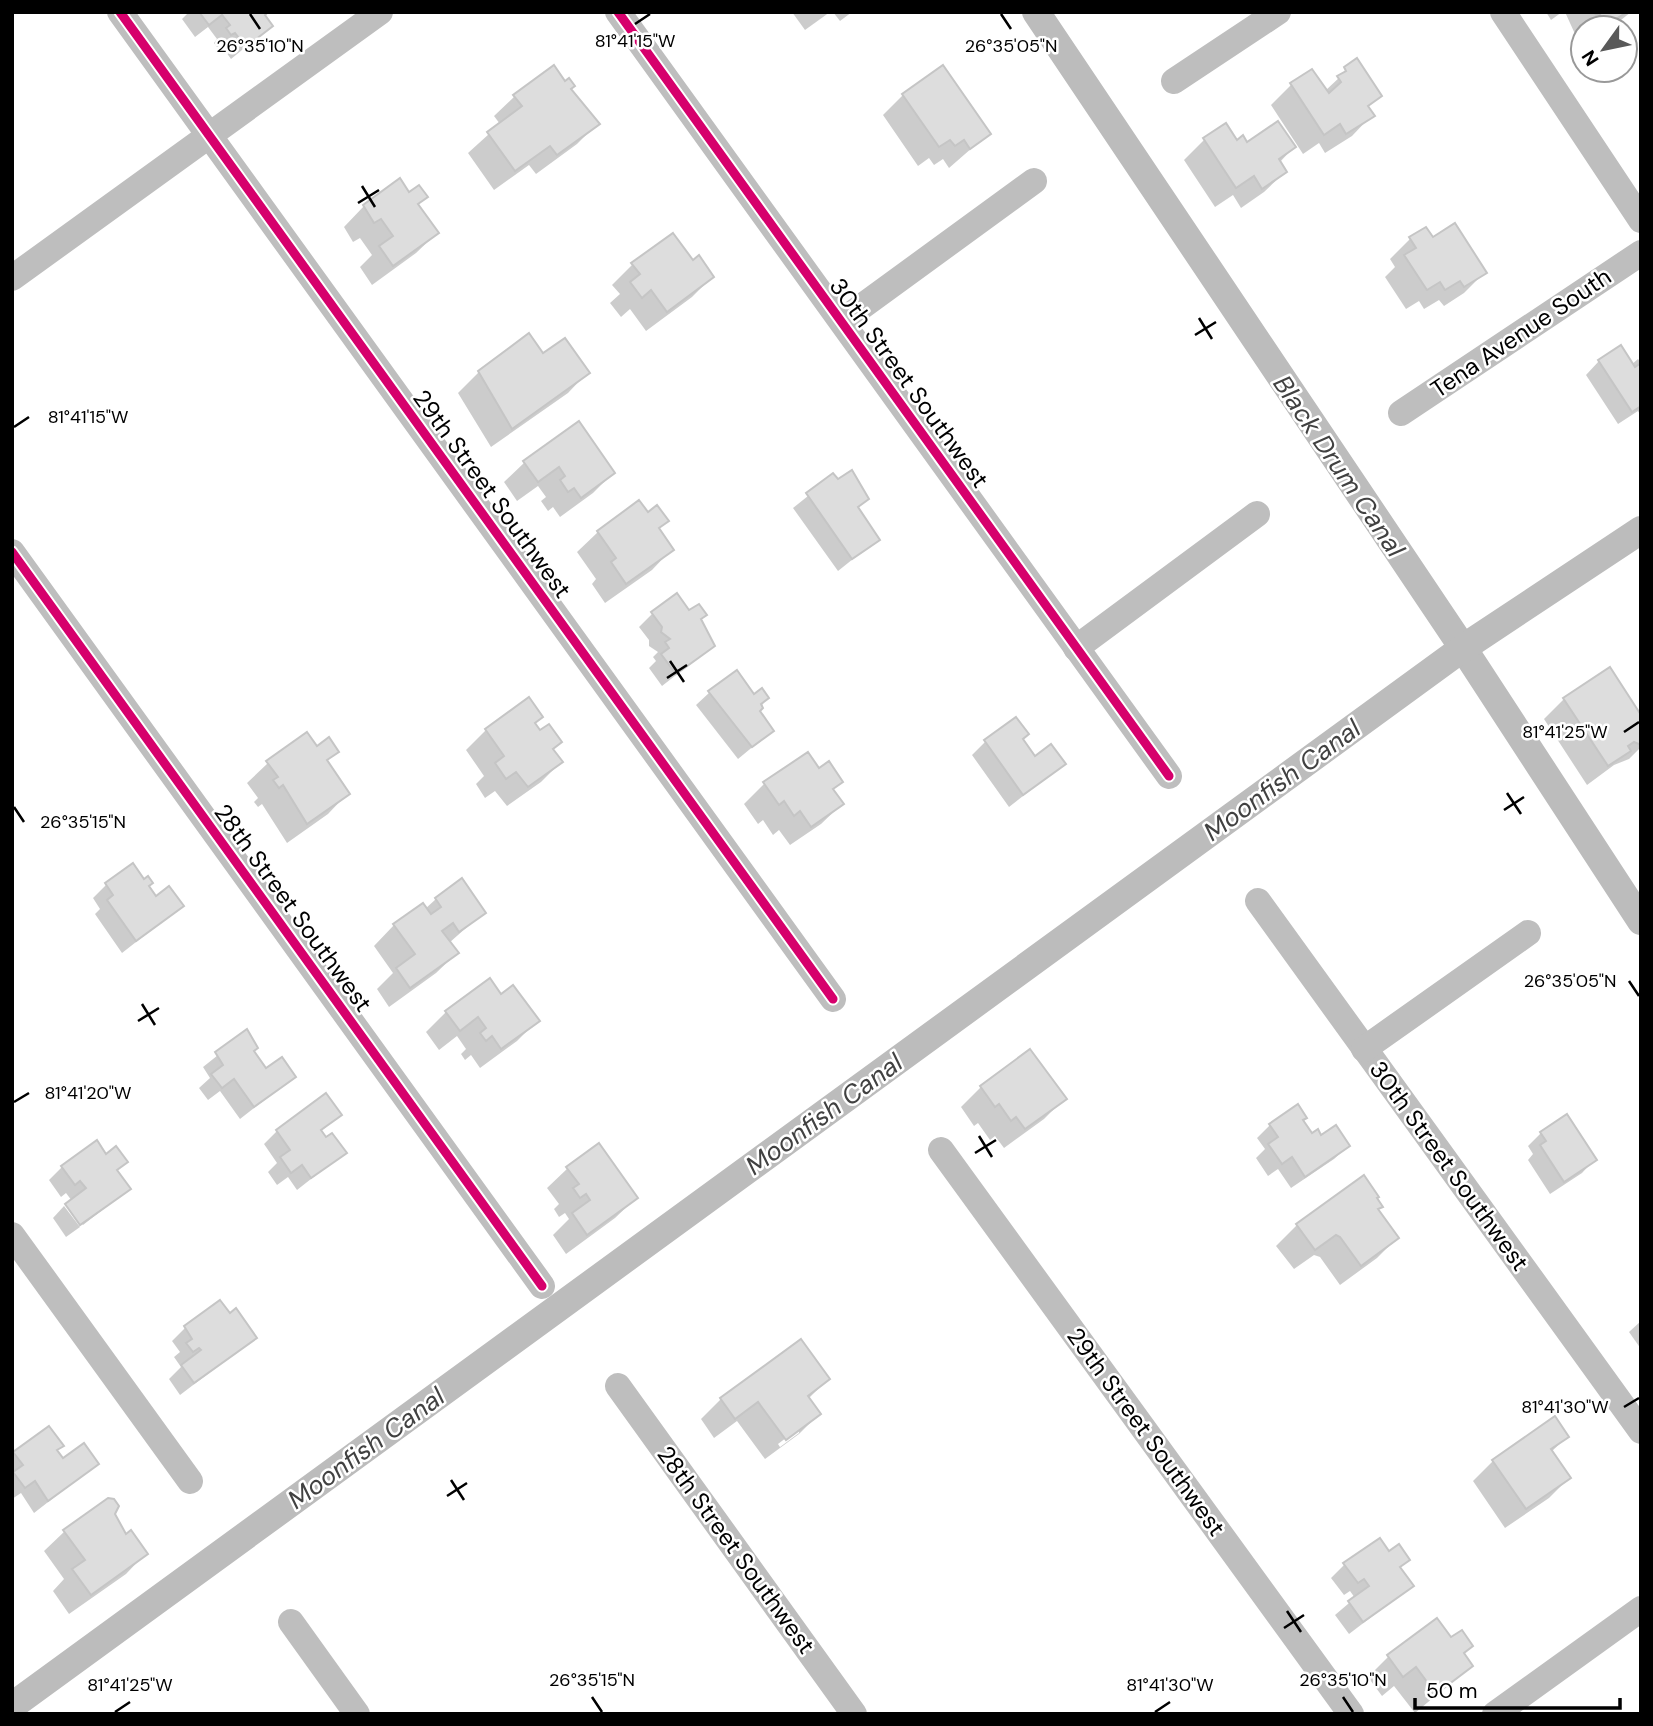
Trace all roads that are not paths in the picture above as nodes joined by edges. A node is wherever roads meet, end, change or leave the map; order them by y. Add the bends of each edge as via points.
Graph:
1 (120, 12) edge
2 (380, 12) edge
3 (618, 12) edge
4 (1278, 12) edge
5 (1503, 12) edge
6 (1174, 81) dead end
7 (209, 136) junction
8 (1034, 181) dead end
9 (1641, 220) edge
10 (1641, 253) edge
11 (12, 278) edge
12 (842, 321) junction
13 (1401, 413) dead end
14 (1257, 514) dead end
15 (12, 552) edge
16 (1076, 648) junction
17 (1169, 776) dead end
18 (1258, 901) dead end
19 (1528, 933) dead end
20 (833, 999) dead end
21 (1364, 1049) junction
22 (942, 1150) dead end
23 (12, 1235) edge
24 (542, 1286) dead end
25 (618, 1386) dead end
26 (1641, 1431) edge
27 (190, 1481) dead end
28 (1641, 1609) edge
29 (291, 1622) dead end
30 (357, 1714) edge
31 (854, 1714) edge
32 (1351, 1714) edge
33 (1495, 1714) edge

1 - 7 street, 29th Street Southwest
2 - 7 street
3 - 12 street, 30th Street Southwest
4 - 6 street
5 - 9 street
7 - 11 street
7 - 20 street, 29th Street Southwest
8 - 12 street
10 - 13 street, Tena Avenue South
12 - 16 street, 30th Street Southwest
14 - 16 street
15 - 24 street, 28th Street Southwest
16 - 17 street, 30th Street Southwest
18 - 21 street, 30th Street Southwest
19 - 21 street
21 - 26 street, 30th Street Southwest
22 - 32 street, 29th Street Southwest
23 - 27 street
25 - 31 street, 28th Street Southwest
28 - 33 street
29 - 30 street

